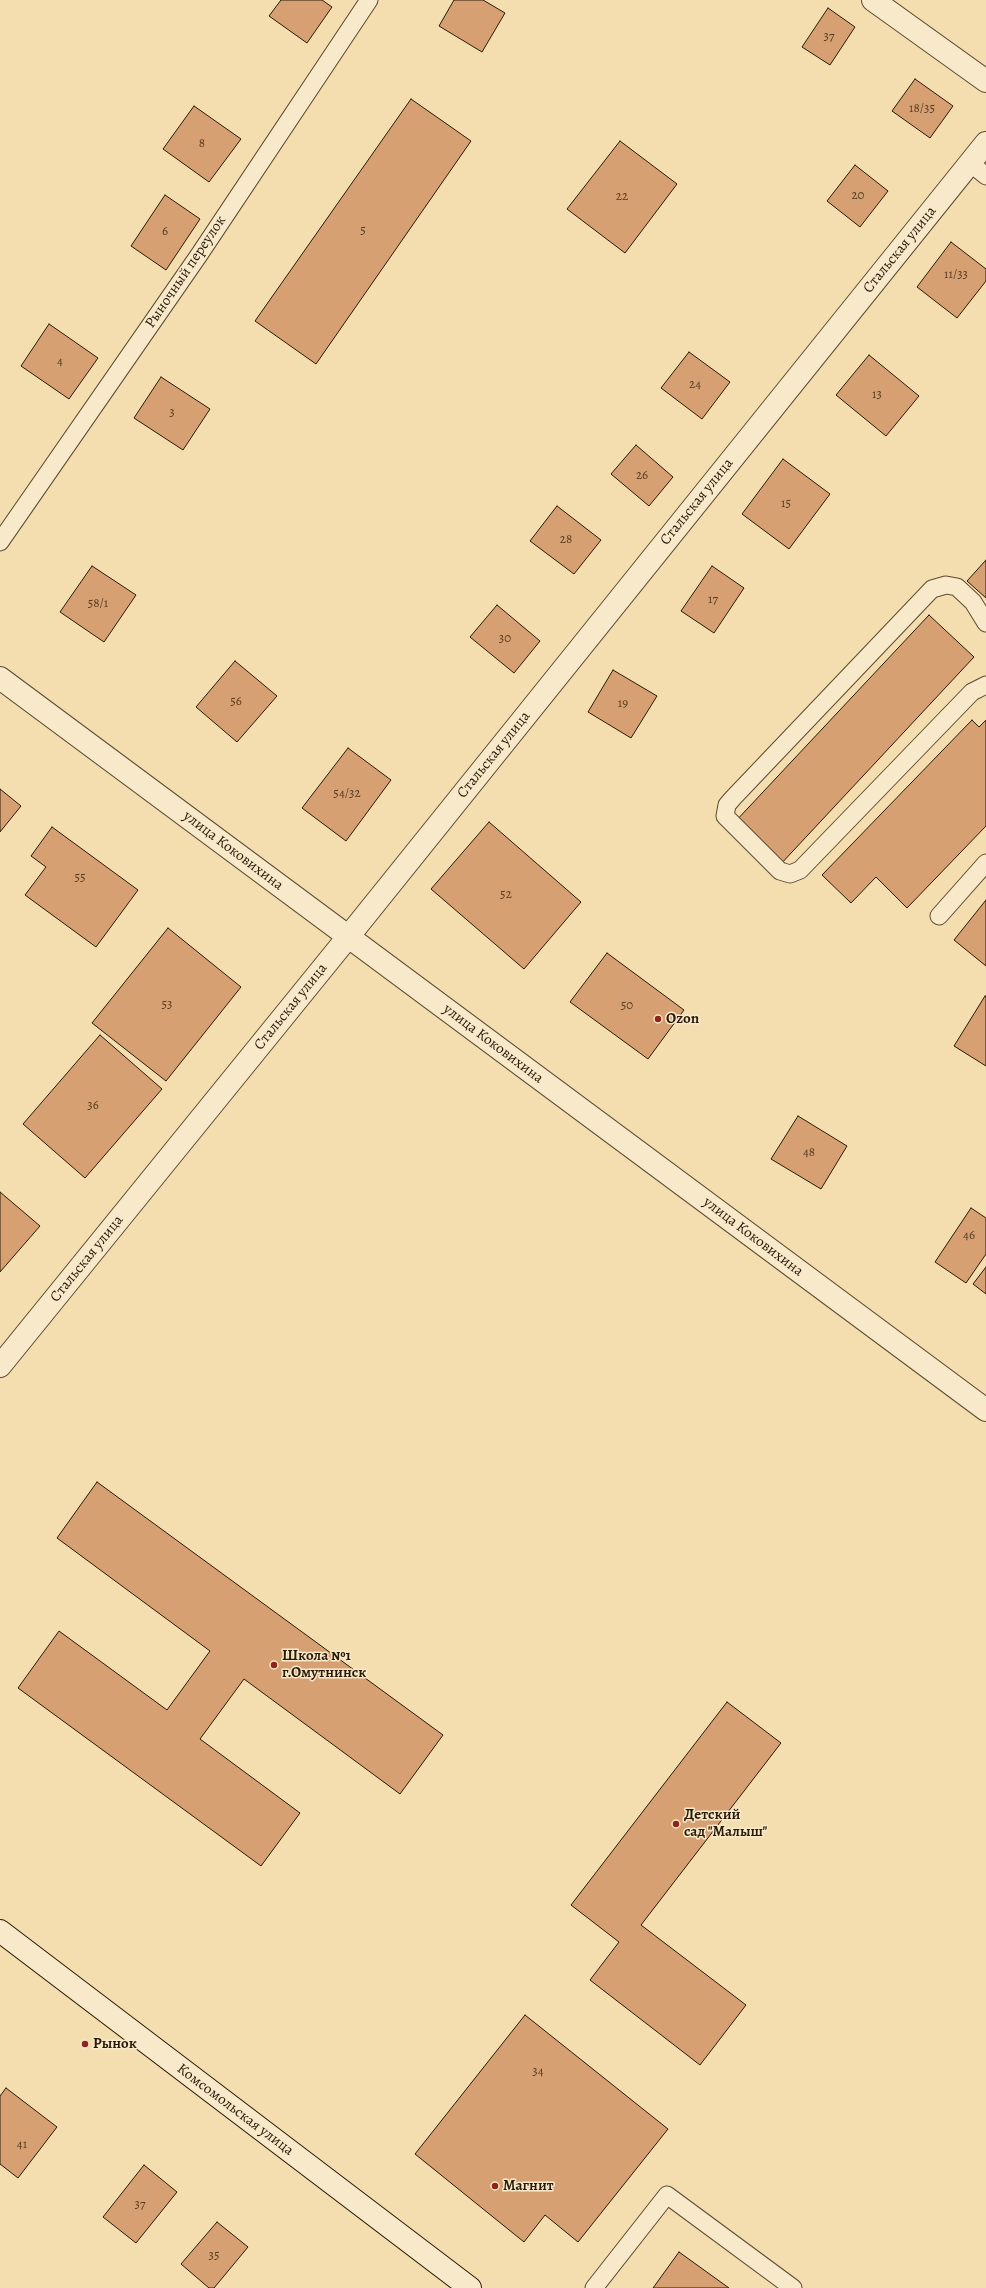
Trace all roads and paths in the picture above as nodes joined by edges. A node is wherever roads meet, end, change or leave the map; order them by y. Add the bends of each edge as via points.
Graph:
1 (369, 0) edge
2 (873, 0) edge
3 (986, 81) edge
4 (986, 143) edge
5 (978, 170) edge
6 (0, 542) edge
7 (986, 623) edge
8 (0, 678) edge
9 (986, 685) edge
10 (986, 863) edge
11 (939, 916) dead end
12 (348, 937) junction
13 (0, 1366) edge
14 (986, 1410) edge
15 (0, 1931) edge
16 (470, 2288) edge
17 (594, 2288) edge
18 (793, 2288) edge

1 - 6 lane, Рыночный переулок via 199,255
2 - 3 street
4 - 5 street, Стальская улица
5 - 12 street, Стальская улица
7 - 9 lane via 972,602 957,587 946,585 932,589 732,798 727,805 725,816 780,871 790,874 800,870 972,692
8 - 12 street, улица Коковихина
10 - 11 lane
12 - 13 street, Стальская улица
12 - 14 street, улица Коковихина
15 - 16 street, Комсомольская улица
17 - 18 lane via 667,2195

